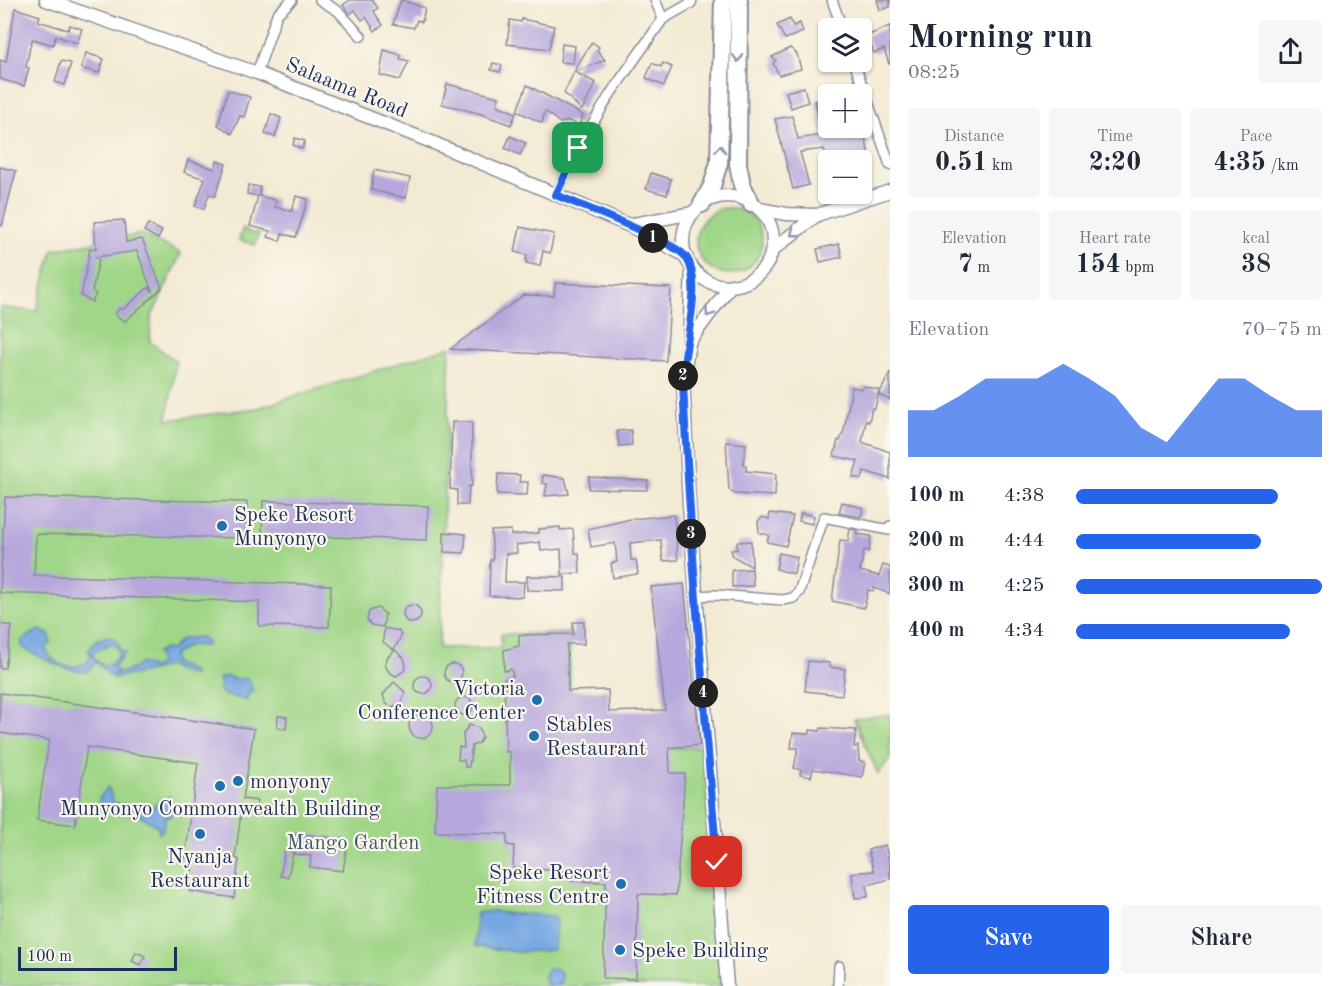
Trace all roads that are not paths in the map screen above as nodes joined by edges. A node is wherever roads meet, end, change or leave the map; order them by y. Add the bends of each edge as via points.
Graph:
1 (292, 0) edge
2 (320, 0) edge
3 (655, 0) edge
4 (692, 0) edge
5 (723, 0) edge
6 (739, 0) edge
7 (832, 0) edge
8 (54, 1) edge
9 (838, 18) edge
10 (663, 19) junction
11 (361, 36) dead end
12 (857, 72) edge
13 (257, 73) junction
14 (890, 165) edge
15 (890, 192) edge
16 (556, 195) junction
17 (755, 206) junction
18 (697, 208) junction
19 (818, 215) junction
20 (628, 225) junction
21 (771, 251) junction
22 (689, 262) junction
23 (731, 285) junction
24 (689, 344) junction
25 (890, 526) edge
26 (696, 596) junction
27 (840, 966) dead end
28 (726, 985) edge
29 (838, 986) edge

1 - 13 street via 277,14
2 - 11 street via 338,11
3 - 10 street
4 - 10 street
18 -> 5 highway via 712,186 719,163
6 -> 17 highway via 738,164 742,185
7 - 9 street
8 - 13 main road, Salaama Road
10 - 16 street via 611,93
12 - 14 street
13 - 16 main road, Salaama Road
15 - 19 main road
16 - 20 main road, Salaama Road
17 - 18 main road via 726,196
17 - 19 main road via 787,214
17 - 21 main road via 769,224
18 - 20 main road
18 - 22 main road via 683,234
19 -> 21 main road
20 - 22 main road, Salaama Road
21 - 23 main road via 757,275
22 - 23 main road via 709,282
22 - 24 main road
23 -> 24 main road
24 - 26 main road via 682,378
25 - 26 street via 888,530 824,517 799,592 793,598
26 - 28 main road
27 - 29 street

